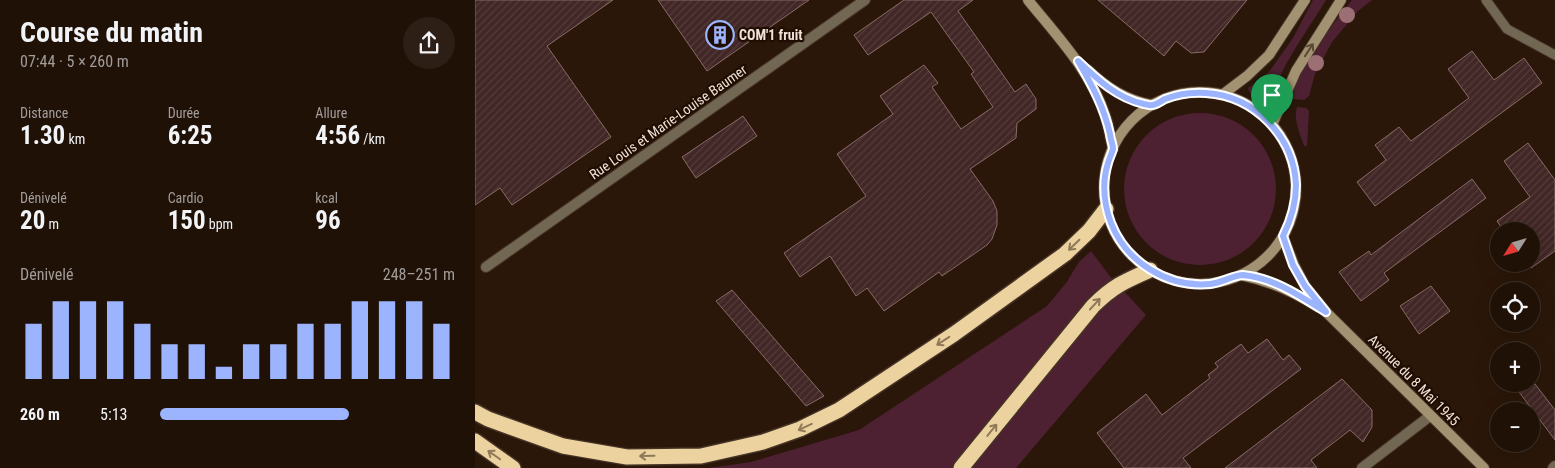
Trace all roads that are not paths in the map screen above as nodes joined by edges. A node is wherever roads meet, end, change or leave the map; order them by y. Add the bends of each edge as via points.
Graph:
1 (865, 0) edge
2 (1028, 0) edge
3 (1305, 0) edge
4 (1341, 0) edge
5 (1486, 0) edge
6 (1555, 55) edge
7 (1078, 61) junction
8 (1222, 95) junction
9 (1152, 105) junction
10 (1272, 125) junction
11 (1113, 149) junction
12 (1106, 209) junction
13 (1283, 236) junction
14 (486, 267) dead end
15 (1150, 270) junction
16 (1241, 275) junction
17 (1326, 312) junction
18 (475, 412) edge
19 (1431, 416) junction
20 (475, 442) edge
21 (513, 468) edge
22 (961, 468) edge
23 (1363, 468) edge
24 (1484, 468) edge

1 - 14 street, Rue Louis et Marie-Louise Baumer
2 - 7 main road
3 - 8 main road via 1269,55
10 -> 4 main road via 1296,71
5 - 6 lane via 1507,29
7 - 9 main road via 1103,84 1136,102
7 - 11 main road via 1106,116
8 - 9 main road via 1193,92
8 - 10 main road via 1258,112
9 - 11 main road via 1129,122
10 - 13 main road via 1291,160 1296,186 1293,212
11 - 12 main road via 1105,178
12 - 15 main road via 1118,238
12 -> 18 highway via 1065,254 954,334 839,410 763,442 701,456 627,457 563,446
13 - 16 main road via 1267,257
13 - 17 main road, Avenue du 8 Mai 1945 via 1293,265
15 - 16 main road via 1164,277 1195,284
22 -> 15 highway via 1093,306 1113,288
16 - 17 main road, Avenue du 8 Mai 1945 via 1275,283
17 - 19 main road, Avenue du 8 Mai 1945
19 - 23 street
19 - 24 main road, Avenue du 8 Mai 1945
21 -> 20 highway

